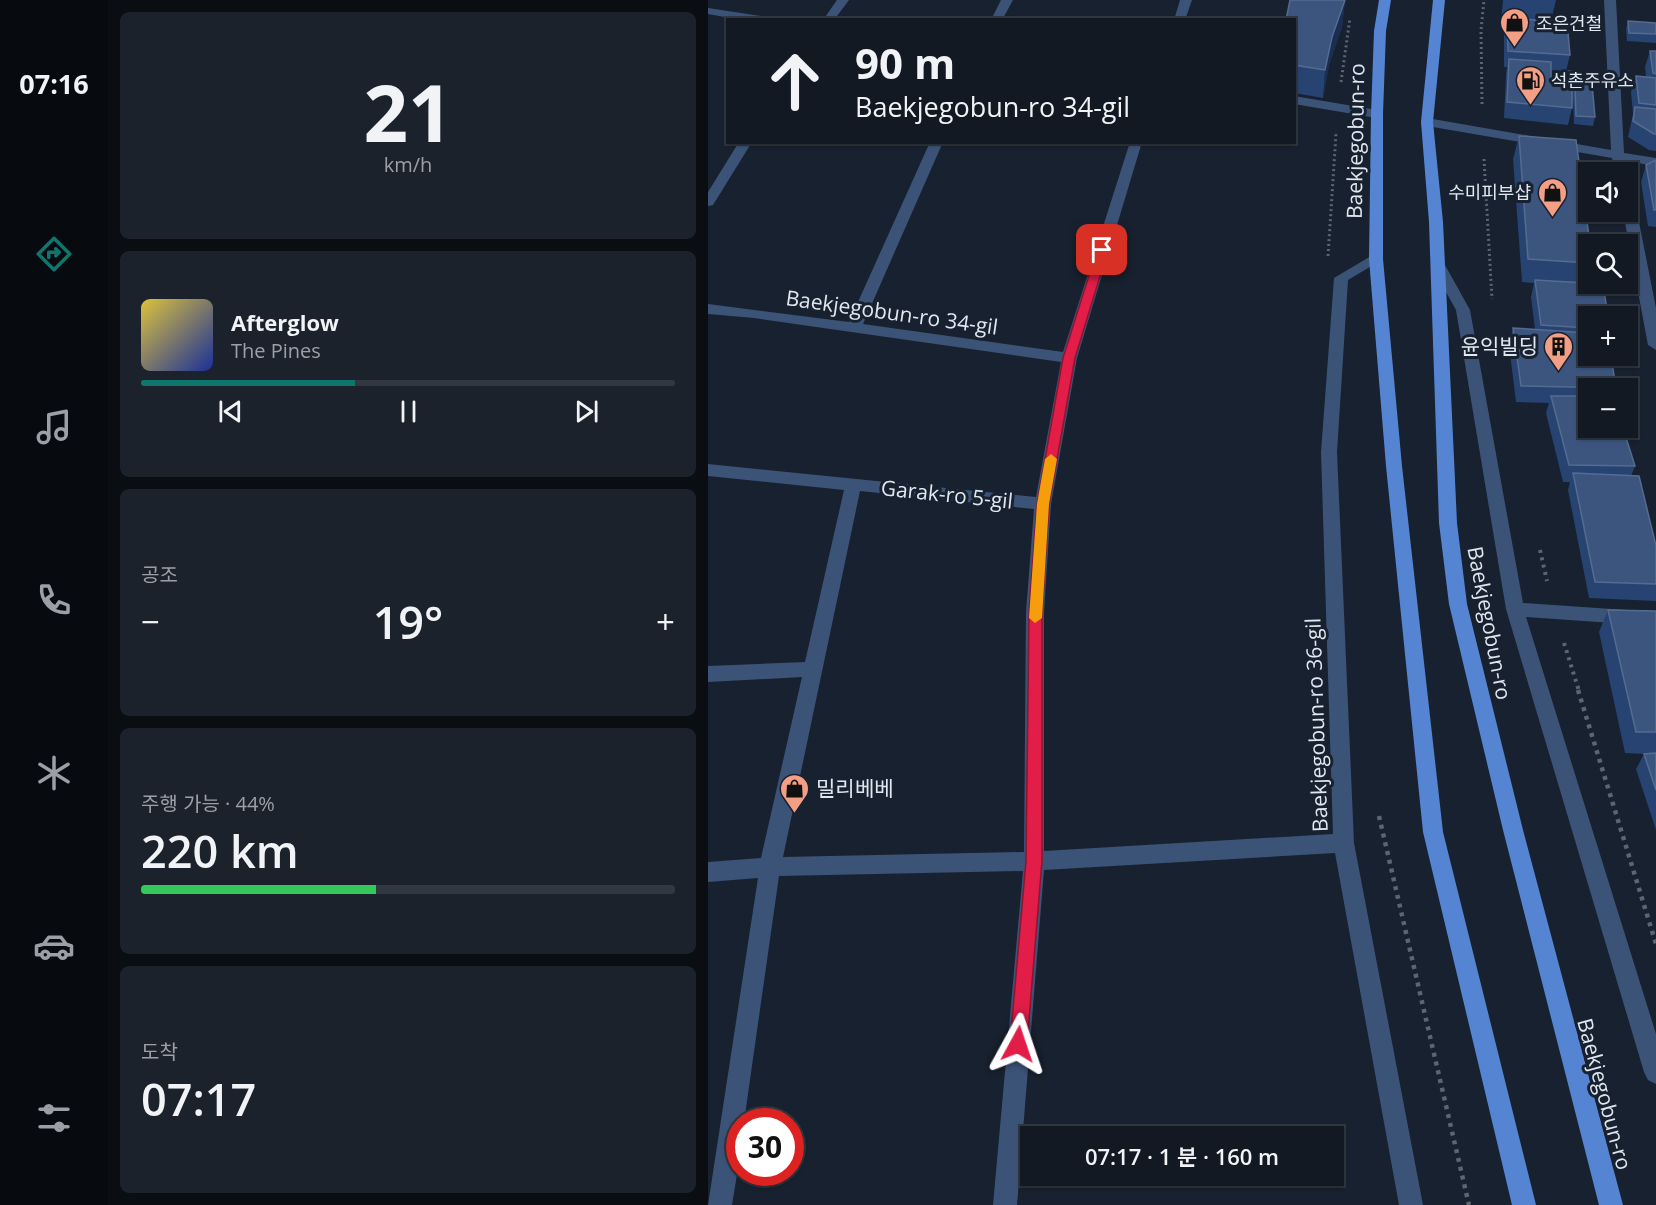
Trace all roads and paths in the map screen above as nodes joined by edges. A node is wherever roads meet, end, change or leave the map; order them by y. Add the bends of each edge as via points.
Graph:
1 (843, 0) edge
2 (1007, 0) edge
3 (1186, 0) edge
4 (1385, 0) edge
5 (1438, 0) edge
6 (1484, 0) edge
7 (1610, 0) edge
8 (708, 11) edge
9 (1352, 11) dead end
10 (753, 18) edge
11 (830, 18) edge
12 (997, 18) edge
13 (1180, 18) edge
14 (1296, 100) edge
15 (1338, 107) junction
16 (1377, 114) junction
17 (1427, 122) junction
18 (1483, 132) junction
19 (745, 144) edge
20 (937, 144) edge
21 (1135, 144) edge
22 (1618, 156) junction
23 (1620, 162) edge
24 (1656, 162) edge
25 (708, 202) edge
26 (1632, 222) edge
27 (1376, 259) junction
28 (1438, 265) junction
29 (1493, 308) dead end
30 (708, 309) edge
31 (854, 327) junction
32 (1656, 345) edge
33 (1069, 358) junction
34 (708, 470) edge
35 (853, 485) junction
36 (1043, 504) junction
37 (1538, 542) dead end
38 (1515, 609) junction
39 (1555, 611) junction
40 (1656, 619) edge
41 (813, 669) junction
42 (708, 674) edge
43 (1376, 804) dead end
44 (1344, 843) junction
45 (1034, 861) junction
46 (770, 867) junction
47 (708, 872) edge
48 (1656, 944) edge
49 (1656, 1072) edge
50 (720, 1205) edge
51 (1005, 1205) edge
52 (1411, 1205) edge
53 (1469, 1205) edge
54 (1524, 1205) edge
55 (1611, 1205) edge

1 - 11 street
2 - 12 street
3 - 13 street
4 - 16 main road, Baekjegobun-ro
5 - 17 main road, Baekjegobun-ro
6 - 18 path
7 - 22 street
8 - 10 street
9 - 15 path
14 - 15 street
15 - 16 street
16 - 27 main road, Baekjegobun-ro
17 - 18 street
17 - 28 main road, Baekjegobun-ro
18 - 22 street
18 - 29 path
19 - 25 street
20 - 31 street
21 - 33 street
22 - 23 street
22 - 24 street
26 - 32 street
27 - 44 street, Baekjegobun-ro 36-gil via 1341,278 1329,452
27 - 54 main road, Baekjegobun-ro via 1433,832
28 - 38 street via 1463,310
28 - 55 main road, Baekjegobun-ro via 1448,523 1458,604
30 - 31 street, Baekjegobun-ro 34-gil
31 - 33 street, Baekjegobun-ro 34-gil
33 - 36 street
34 - 35 street, Garak-ro 5-gil
35 - 36 street, Garak-ro 5-gil
35 - 41 street, Garak-ro 5-gil
36 - 45 street, Garak-ro 5-gil via 1035,612
37 - 39 path
38 - 39 street
38 - 49 street
39 - 40 street
39 - 48 path
41 - 42 street
41 - 46 street, Garak-ro 5-gil
43 - 53 path
44 - 45 street
44 - 52 street, Baekjegobun-ro 36-gil
45 - 46 street
45 - 51 street, Garak-ro 5-gil
46 - 47 street
46 - 50 street, Garak-ro 5-gil

